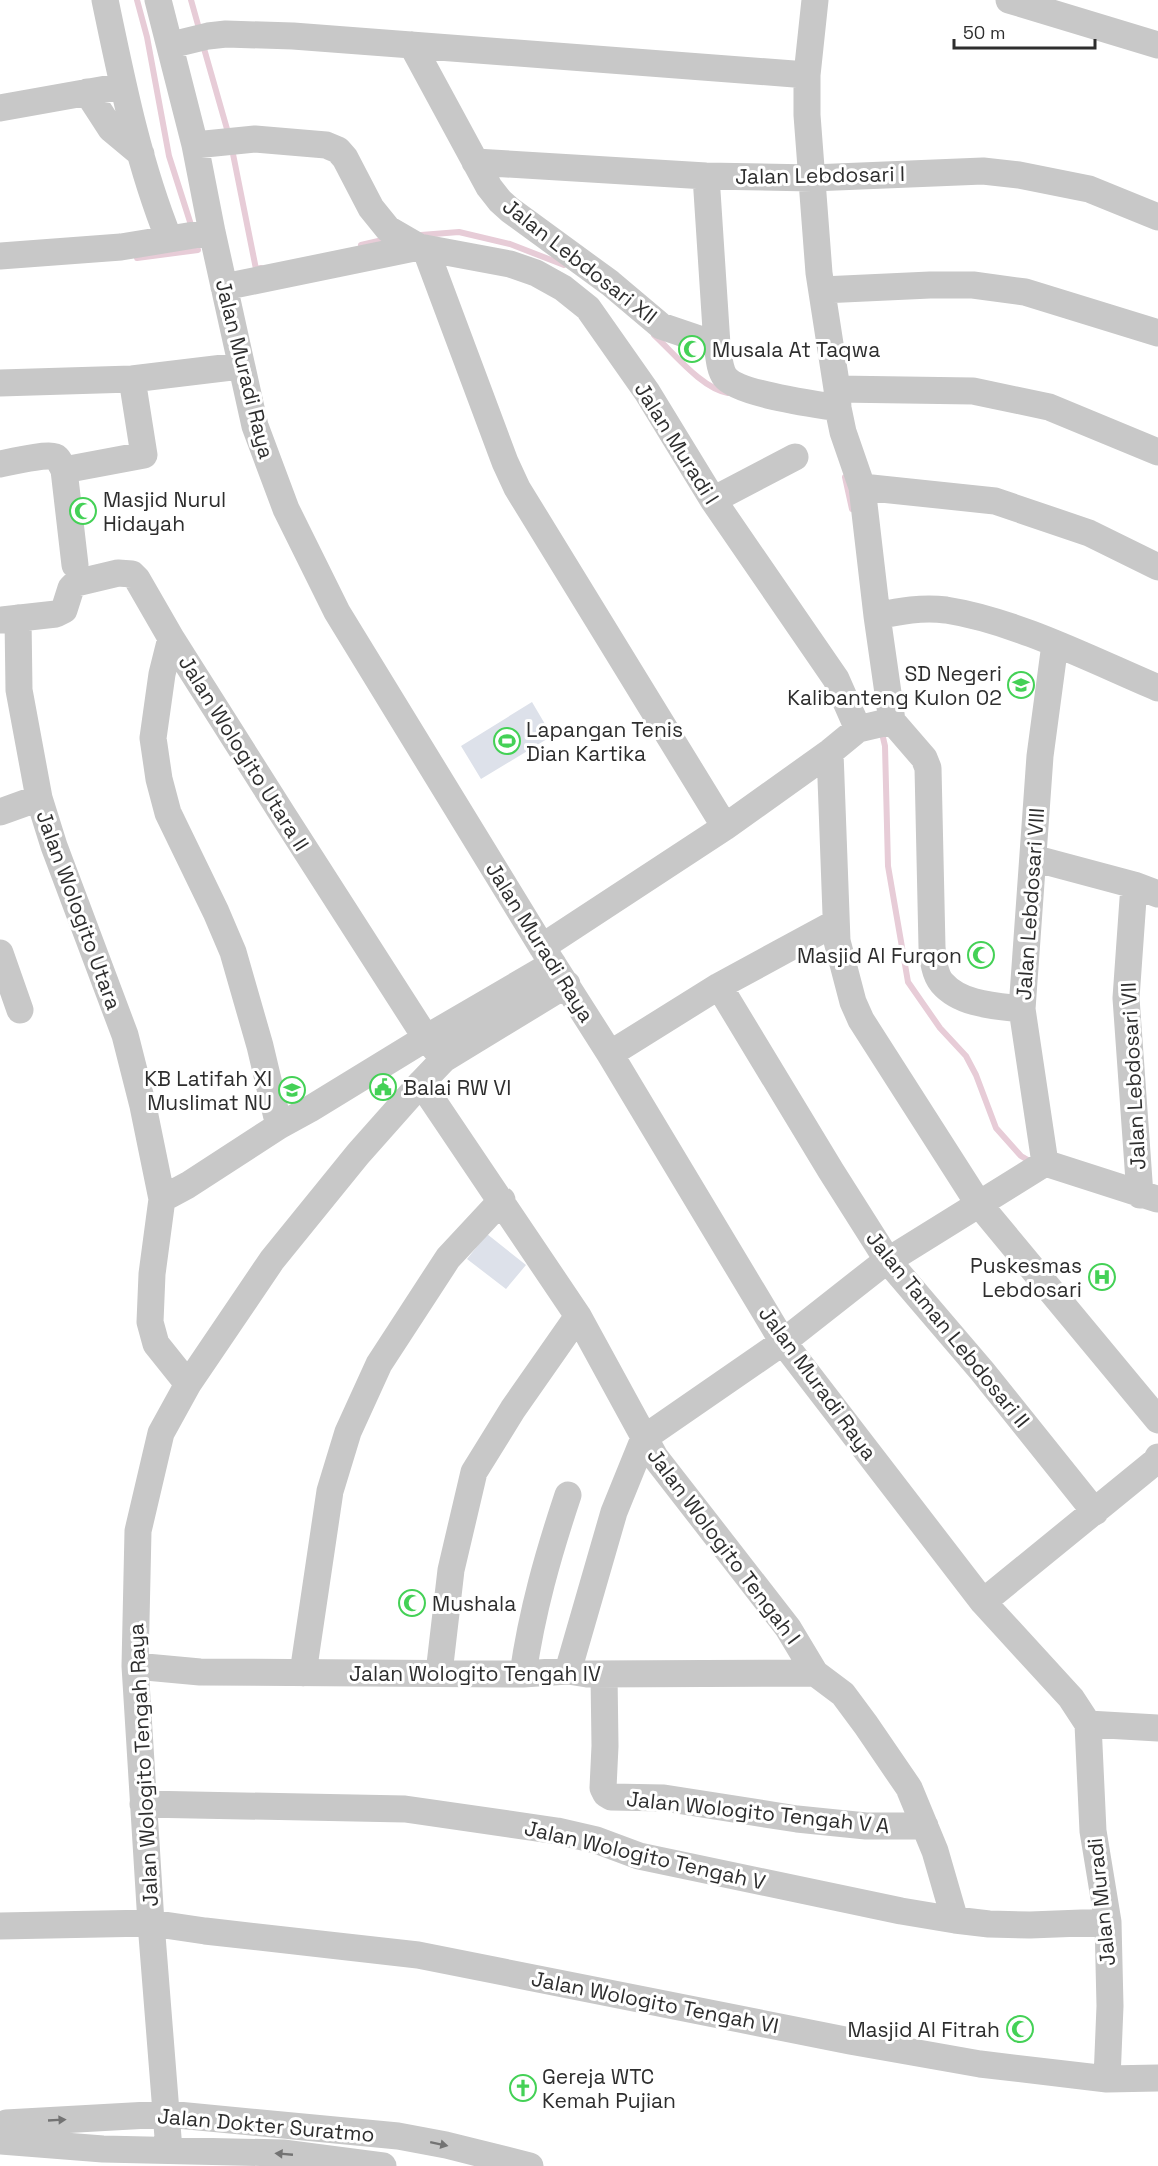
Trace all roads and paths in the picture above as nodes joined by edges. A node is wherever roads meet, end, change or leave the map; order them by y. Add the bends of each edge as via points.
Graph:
1 (105, 0) edge
2 (158, 0) edge
3 (814, 0) edge
4 (1009, 0) edge
5 (191, 40) junction
6 (412, 45) junction
7 (1158, 45) edge
8 (807, 75) junction
9 (123, 86) junction
10 (87, 93) junction
11 (0, 108) edge
12 (218, 143) junction
13 (141, 154) junction
14 (475, 162) junction
15 (706, 176) junction
16 (812, 178) junction
17 (1158, 217) edge
18 (189, 236) junction
19 (409, 240) junction
20 (0, 256) edge
21 (224, 287) junction
22 (822, 290) junction
23 (1158, 333) edge
24 (717, 345) junction
25 (240, 366) junction
26 (132, 378) junction
27 (0, 383) edge
28 (837, 398) junction
29 (1158, 452) edge
30 (795, 457) dead end
31 (0, 464) edge
32 (64, 470) junction
33 (862, 487) junction
34 (713, 500) junction
35 (75, 565) dead end
36 (1158, 567) edge
37 (877, 616) junction
38 (9, 619) edge
39 (171, 638) junction
40 (1055, 644) junction
41 (1158, 688) edge
42 (10, 694) edge
43 (877, 724) junction
44 (831, 752) junction
45 (39, 798) junction
46 (0, 812) edge
47 (725, 826) junction
48 (1033, 858) junction
49 (1146, 890) edge
50 (835, 923) junction
51 (0, 953) edge
52 (554, 965) junction
53 (719, 986) junction
54 (1022, 1009) junction
55 (20, 1011) dead end
56 (426, 1038) junction
57 (610, 1054) junction
58 (444, 1059) junction
59 (421, 1083) junction
60 (279, 1126) junction
61 (1043, 1164) junction
62 (1149, 1197) edge
63 (162, 1199) junction
64 (502, 1200) junction
65 (978, 1203) junction
66 (888, 1261) junction
67 (578, 1316) junction
68 (783, 1342) junction
69 (188, 1384) junction
70 (1158, 1419) edge
71 (644, 1438) junction
72 (1158, 1457) edge
73 (568, 1495) dead end
74 (1095, 1512) junction
75 (983, 1602) junction
76 (135, 1666) junction
77 (568, 1671) junction
78 (303, 1673) junction
79 (439, 1673) junction
80 (814, 1673) junction
81 (523, 1674) junction
82 (604, 1674) junction
83 (1088, 1724) junction
84 (1158, 1728) edge
85 (143, 1804) junction
86 (925, 1826) junction
87 (955, 1920) junction
88 (1108, 1922) junction
89 (151, 1923) junction
90 (0, 1926) edge
91 (1158, 2078) edge
92 (1107, 2079) junction
93 (167, 2114) junction
94 (0, 2126) edge
95 (398, 2136) junction
96 (0, 2141) edge
97 (169, 2150) junction
98 (383, 2166) edge
99 (390, 2166) edge
100 (530, 2166) edge

1 - 9 street
2 - 5 street, Jalan Muradi Raya
3 - 8 street
4 - 7 street
5 - 6 street via 226,34
5 - 12 street, Jalan Muradi Raya
6 - 8 street
6 - 14 street, Jalan Lebdosari XII
8 - 16 street
9 - 10 street
9 - 13 street
10 - 11 street
10 - 13 street via 111,129
12 - 18 street, Jalan Muradi Raya
12 - 19 street via 255,139 311,142 338,150 371,208
13 - 18 street
14 - 15 street, Jalan Lebdosari I
14 - 24 street, Jalan Lebdosari XII via 500,201 649,317 661,326
15 - 16 street, Jalan Lebdosari I
15 - 24 street
16 - 17 street, Jalan Lebdosari I via 950,171 1019,175 1089,189
16 - 22 street
18 - 20 street via 121,247
18 - 21 street, Jalan Muradi Raya
19 - 21 street
19 - 34 street, Jalan Muradi I via 536,273 588,308 647,392
19 - 47 street via 517,489
21 - 25 street, Jalan Muradi Raya
22 - 23 street via 973,285 1025,292
22 - 28 street
24 - 28 street via 723,375 733,384 774,398
25 - 26 street
25 - 52 street, Jalan Muradi Raya via 270,470 337,612
26 - 27 street
26 - 32 street via 144,455
28 - 29 street via 973,391 1049,407
28 - 33 street via 843,432
30 - 34 street
31 - 32 street via 53,456
32 - 35 street
33 - 36 street via 995,501 1089,533
33 - 37 street
34 - 43 street, Jalan Muradi I via 836,679
37 - 40 street via 912,609 945,610 1001,624
37 - 43 street
38 - 39 street, Jalan Wologito Utara II via 56,614 64,610 76,583 126,573 137,579
38 - 42 street, Jalan Wologito Utara
39 - 56 street, Jalan Wologito Utara II
39 - 60 street via 153,738 159,779 168,813 233,952
40 - 41 street
40 - 48 street, Jalan Lebdosari VIII via 1040,756
42 - 45 street, Jalan Wologito Utara
43 - 44 street
43 - 54 street, Jalan Muradi I via 924,758 928,768 932,947 941,982 964,998
44 - 47 street
44 - 50 street
45 - 46 street
45 - 63 street, Jalan Wologito Utara via 125,1035
47 - 52 street
48 - 49 street
48 - 54 street, Jalan Lebdosari VIII
49 - 62 street, Jalan Lebdosari VII via 1126,998
50 - 53 street
50 - 65 street via 840,961 861,1020
51 - 55 street
52 - 56 street
52 - 57 street, Jalan Muradi Raya
52 - 58 street, Jalan Wologito Tengah Raya
53 - 57 street
53 - 66 street, Jalan Taman Lebdosari II
54 - 61 street, Jalan Lebdosari VIII
56 - 58 street, Jalan Wologito Utara II
56 - 60 street
57 - 68 street, Jalan Muradi Raya
58 - 59 street, Jalan Wologito Tengah Raya
59 - 64 street, Jalan Wologito Tengah I
59 - 69 street, Jalan Wologito Tengah Raya via 272,1260
60 - 63 street
61 - 62 street
61 - 65 street
63 - 69 street, Jalan Wologito Utara via 150,1322 156,1344
64 - 67 street, Jalan Wologito Tengah I
64 - 78 street via 448,1258 379,1364 348,1432 330,1491
65 - 66 street
65 - 70 street
66 - 68 street
66 - 74 street, Jalan Taman Lebdosari II
67 - 71 street, Jalan Wologito Tengah I
67 - 79 street via 474,1472 451,1570
68 - 71 street
68 - 75 street, Jalan Muradi Raya
69 - 76 street, Jalan Wologito Tengah Raya via 161,1433 138,1532
71 - 77 street via 614,1512
71 - 80 street, Jalan Wologito Tengah I via 788,1628
72 - 74 street
73 - 81 street via 532,1617
74 - 75 street
75 - 83 street, Jalan Muradi Raya via 1071,1698
76 - 78 street, Jalan Wologito Tengah IV via 200,1672
76 - 85 street, Jalan Wologito Tengah Raya
77 - 81 street, Jalan Wologito Tengah IV
77 - 82 street, Jalan Wologito Tengah IV
78 - 79 street, Jalan Wologito Tengah IV
79 - 81 street, Jalan Wologito Tengah IV
80 - 82 street, Jalan Wologito Tengah IV
80 - 86 street, Jalan Wologito Tengah I via 843,1694 867,1725 909,1788
82 - 86 street, Jalan Wologito Tengah V A via 603,1788 611,1797 664,1798 866,1826
83 - 84 street
83 - 88 street, Jalan Muradi via 1093,1831
85 - 87 street, Jalan Wologito Tengah V via 405,1809 557,1831 639,1856
85 - 89 street, Jalan Wologito Tengah Raya
86 - 87 street, Jalan Wologito Tengah I
87 - 88 street, Jalan Wologito Tengah V via 1030,1925
88 - 92 street, Jalan Muradi
89 - 90 street, Jalan Wologito Tengah VI
89 - 92 street, Jalan Wologito Tengah VI via 418,1955 850,2041 980,2064
89 - 93 street, Jalan Wologito Tengah Raya
91 - 92 street, Jalan Wologito Tengah VI
94 -> 93 street, Jalan Dokter Suratmo
93 - 95 street, Jalan Dokter Suratmo
93 - 97 street, Jalan Wologito Tengah Raya
95 - 99 street
95 -> 100 street, Jalan Dokter Suratmo
96 - 97 street, Jalan Dokter Suratmo
98 -> 97 street, Jalan Dokter Suratmo via 283,2153

